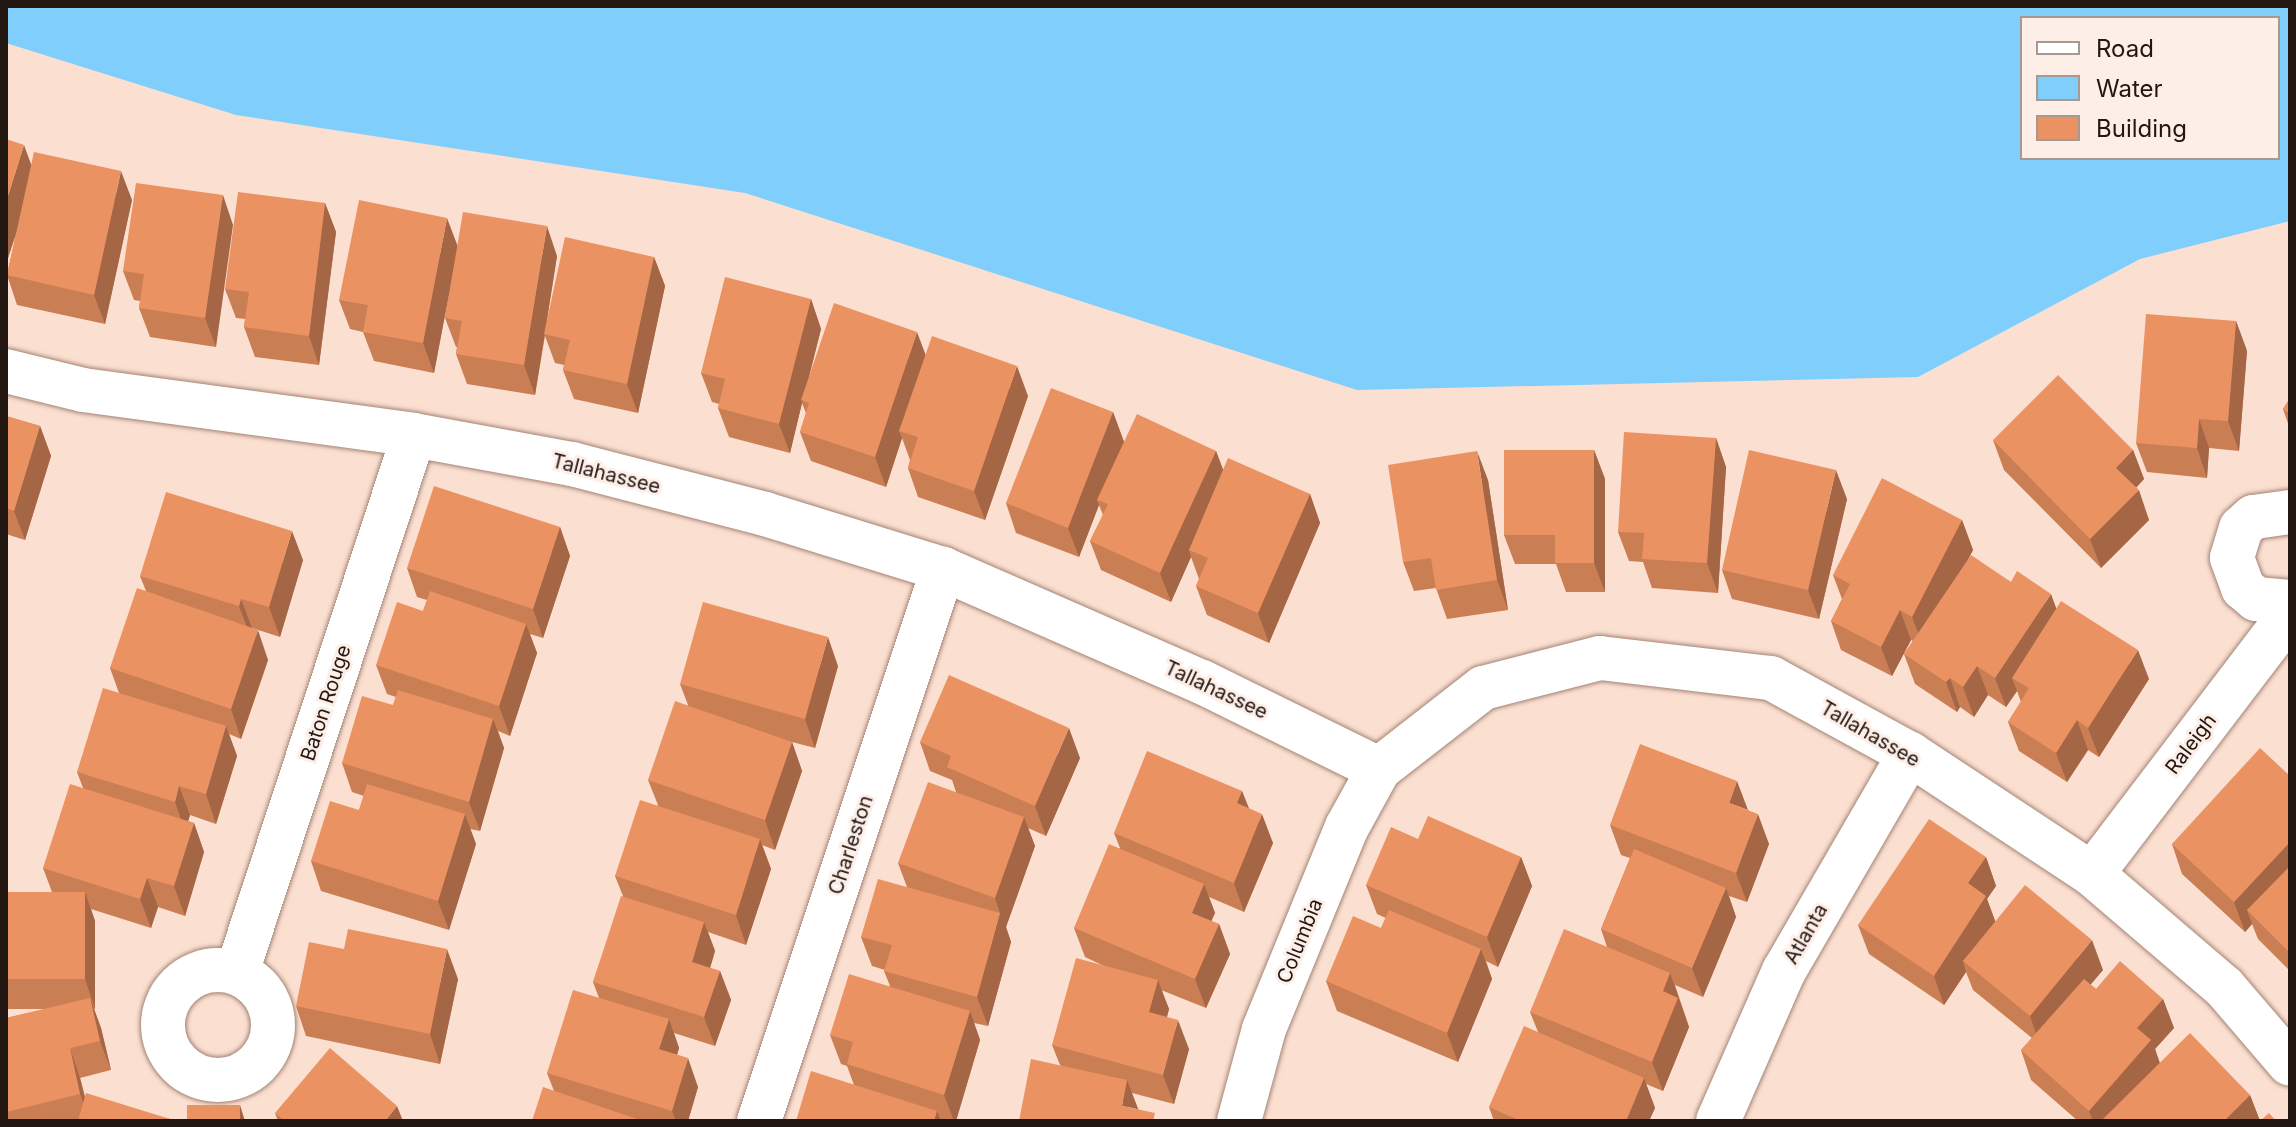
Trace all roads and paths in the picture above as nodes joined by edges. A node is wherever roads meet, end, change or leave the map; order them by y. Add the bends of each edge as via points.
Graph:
1 (6, 371) edge
2 (414, 435) junction
3 (2290, 512) edge
4 (943, 569) junction
5 (2290, 602) edge
6 (2290, 614) edge
7 (1910, 754) junction
8 (1379, 769) junction
9 (2092, 874) junction
10 (237, 972) dead end
11 (2290, 1064) edge
12 (759, 1121) edge
13 (1239, 1121) edge
14 (1718, 1121) edge

1 - 2 street, Tallahassee via 83,390
2 - 4 street, Tallahassee via 572,464 765,514
2 - 10 street, Baton Rouge
3 - 5 street via 2253,517 2241,528 2232,558 2243,588 2256,599
4 - 8 street, Tallahassee via 1202,682
4 - 12 street, Charleston
6 - 9 street, Raleigh
7 - 8 street, Tallahassee via 1771,678 1600,658 1483,688
7 - 9 street, Tallahassee
7 - 14 street, Atlanta via 1784,971
8 - 13 street, Columbia via 1347,827 1264,1029
9 - 11 street, Tallahassee via 2224,987

